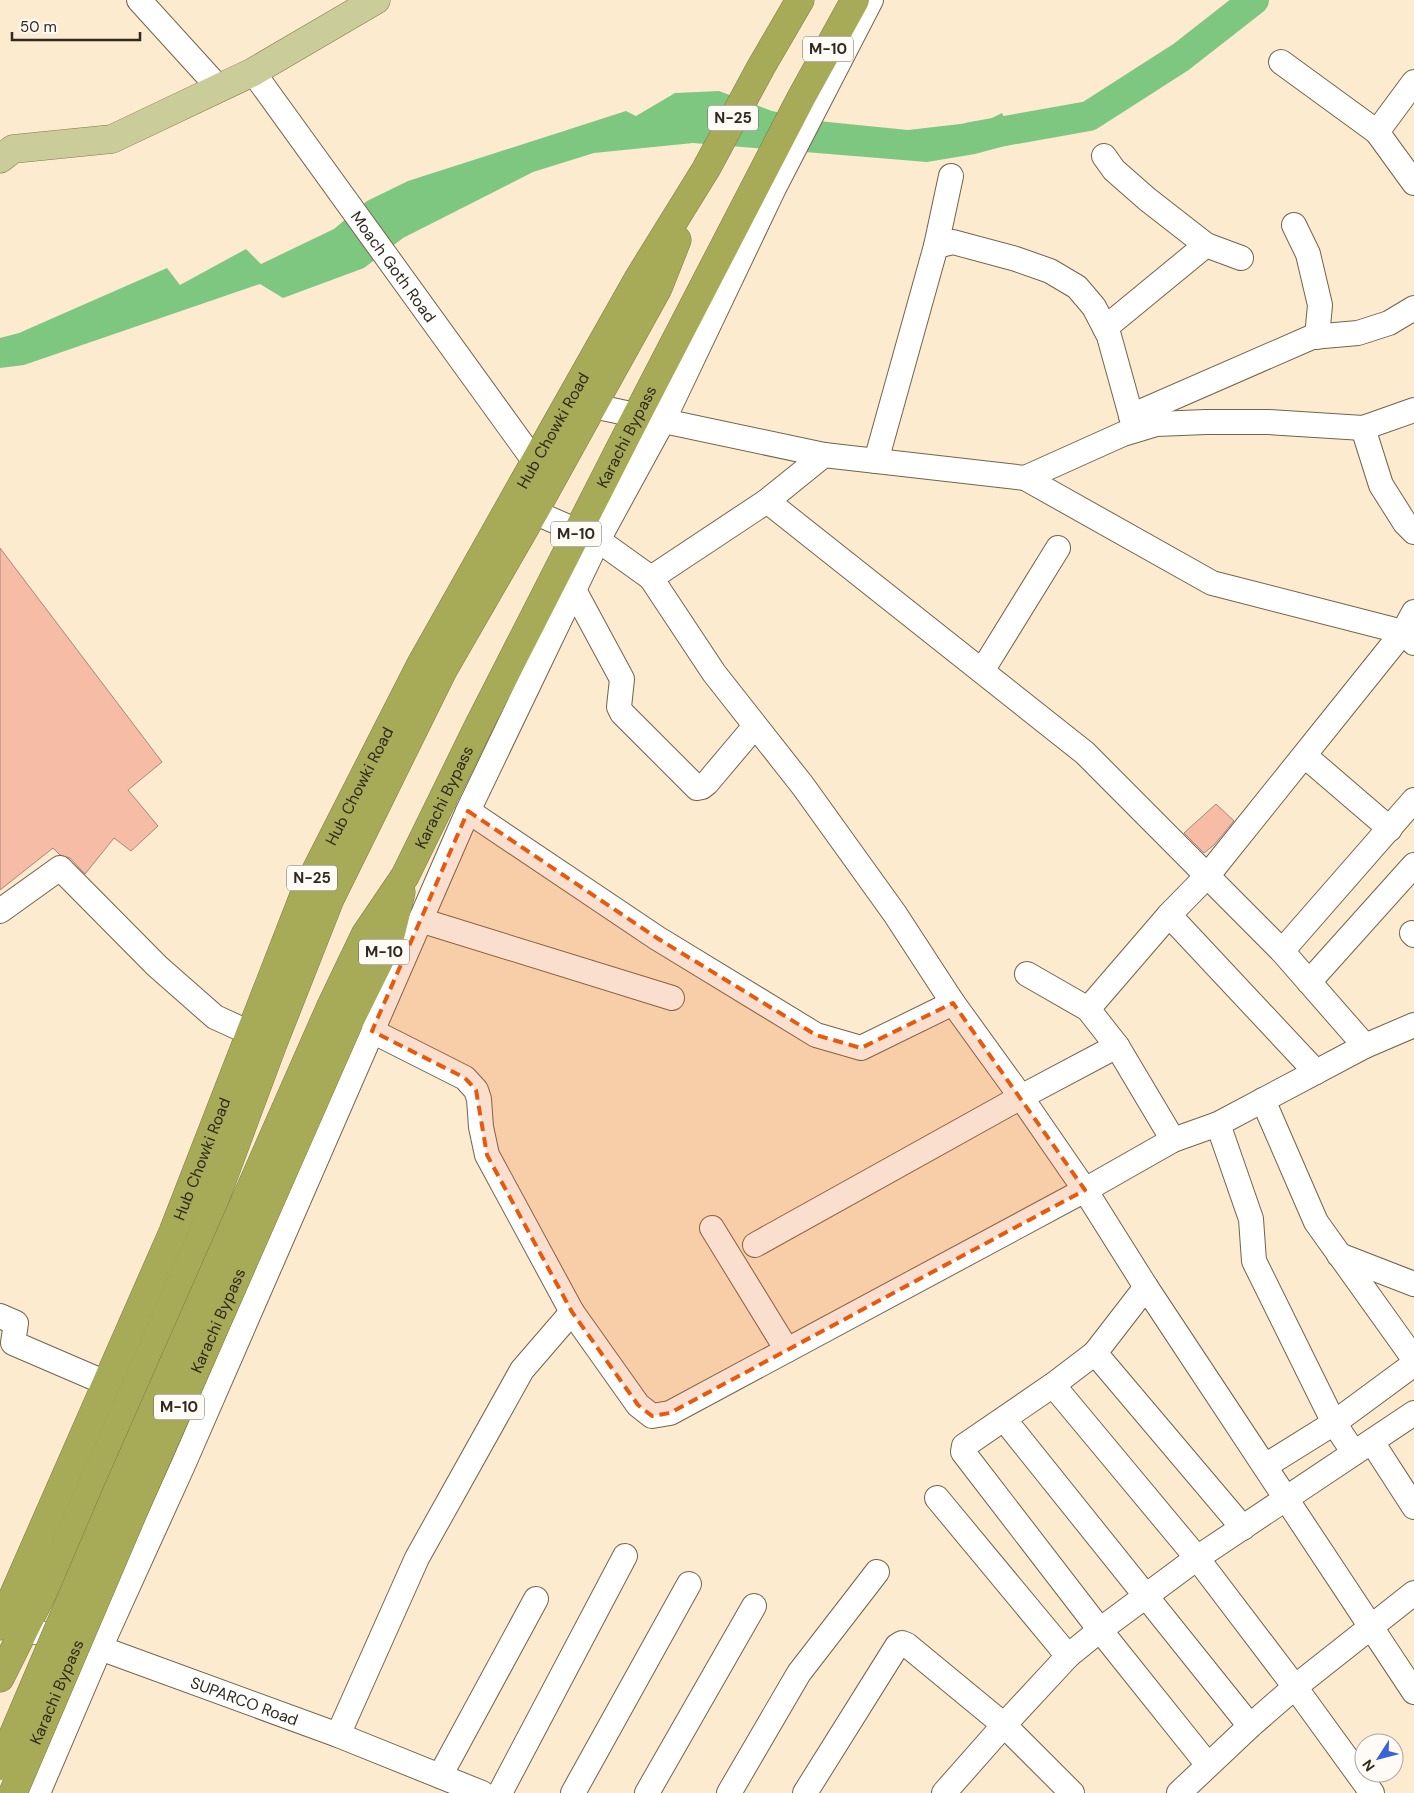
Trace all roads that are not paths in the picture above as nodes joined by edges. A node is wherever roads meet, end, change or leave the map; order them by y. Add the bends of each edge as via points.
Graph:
1 (139, 0) edge
2 (376, 0) edge
3 (789, 0) edge
4 (800, 0) edge
5 (855, 0) edge
6 (871, 0) edge
7 (1282, 62) dead end
8 (253, 72) junction
9 (757, 74) junction
10 (1414, 82) edge
11 (218, 88) junction
12 (810, 97) junction
13 (1377, 132) junction
14 (1104, 156) dead end
15 (0, 159) edge
16 (709, 163) junction
17 (951, 176) dead end
18 (1414, 184) edge
19 (765, 185) junction
20 (1294, 225) dead end
21 (1206, 245) junction
22 (936, 246) junction
23 (1241, 258) dead end
24 (1414, 308) edge
25 (1105, 328) junction
26 (1317, 337) junction
27 (593, 406) junction
28 (1414, 410) edge
29 (637, 415) junction
30 (663, 421) junction
31 (1133, 423) junction
32 (1363, 428) junction
33 (824, 455) junction
34 (876, 461) junction
35 (535, 462) junction
36 (1025, 478) junction
37 (767, 501) junction
38 (534, 512) junction
39 (1414, 532) edge
40 (588, 536) junction
41 (1058, 548) dead end
42 (651, 578) junction
43 (574, 590) junction
44 (1410, 629) edge
45 (982, 671) junction
46 (755, 726) junction
47 (1305, 756) junction
48 (1414, 800) edge
49 (468, 811) junction
50 (1390, 829) junction
51 (1414, 865) edge
52 (1208, 875) junction
53 (0, 911) edge
54 (1169, 914) junction
55 (420, 920) junction
56 (1282, 951) junction
57 (1027, 974) dead end
58 (1309, 982) junction
59 (672, 998) dead end
60 (953, 1003) junction
61 (1088, 1010) junction
62 (351, 1020) junction
63 (1414, 1025) edge
64 (250, 1033) junction
65 (1117, 1046) junction
66 (1365, 1046) junction
67 (1316, 1072) junction
68 (1021, 1097) junction
69 (1263, 1100) junction
70 (1218, 1124) junction
71 (1173, 1140) junction
72 (1085, 1190) junction
73 (712, 1228) dead end
74 (755, 1245) dead end
75 (1339, 1255) junction
76 (1414, 1284) edge
77 (1146, 1287) junction
78 (572, 1312) junction
79 (0, 1316) edge
80 (6, 1346) edge
81 (787, 1350) junction
82 (1095, 1353) junction
83 (1414, 1359) edge
84 (1414, 1364) edge
85 (106, 1383) junction
86 (1053, 1385) junction
87 (1414, 1413) edge
88 (1004, 1419) junction
89 (1334, 1423) junction
90 (1363, 1448) junction
91 (1265, 1466) junction
92 (937, 1498) dead end
93 (1287, 1498) junction
94 (1413, 1502) edge
95 (1243, 1528) junction
96 (625, 1556) dead end
97 (1197, 1558) junction
98 (877, 1572) dead end
99 (690, 1584) dead end
100 (1414, 1593) edge
101 (1146, 1594) junction
102 (536, 1599) dead end
103 (754, 1606) dead end
104 (9, 1624) edge
105 (1372, 1627) junction
106 (1100, 1630) junction
107 (100, 1648) junction
108 (1068, 1656) junction
109 (0, 1678) edge
110 (1295, 1687) junction
111 (1414, 1692) edge
112 (1004, 1725) junction
113 (1250, 1726) junction
114 (338, 1735) junction
115 (1208, 1765) junction
116 (0, 1766) edge
117 (440, 1776) junction
118 (13, 1793) edge
119 (38, 1793) edge
120 (482, 1793) edge
121 (500, 1793) edge
122 (573, 1793) edge
123 (647, 1793) edge
124 (729, 1793) edge
125 (805, 1793) edge
126 (944, 1793) edge
127 (1072, 1793) edge
128 (1178, 1793) edge
129 (1372, 1793) edge

1 - 11 street
2 - 8 main road
3 - 9 highway, Hub Chowki Road / N-25
4 - 9 highway, Hub Chowki Road / N-25
5 - 12 highway, Karachi Bypass / M-10
6 - 12 street
7 - 13 street
8 - 11 main road
8 - 35 street, Moach Goth Road
9 - 16 highway, Hub Chowki Road / N-25
10 - 13 street
11 - 15 main road via 112,139 13,149
12 - 19 highway, Karachi Bypass / M-10
13 - 18 street
14 - 21 street via 1114,170 1140,193
16 - 27 highway via 658,288
16 - 35 highway, Hub Chowki Road / N-25 via 638,279
17 - 22 street
19 - 29 highway, Karachi Bypass / M-10
19 - 30 street
20 - 26 street via 1308,254 1320,305
21 - 23 street
21 - 25 street
22 - 25 street via 953,242 1050,271 1076,288 1094,307
22 - 34 street
24 - 26 street via 1389,322 1358,333
25 - 31 street
26 - 31 street
27 - 29 street
27 - 38 highway
28 - 32 street
29 - 30 street
29 - 40 highway, Karachi Bypass / M-10
30 - 33 street
30 - 40 street
31 - 32 street via 1268,422
31 - 36 street via 1123,434
32 - 39 street via 1381,485
33 - 34 street
33 - 37 street
34 - 36 street
35 - 64 highway, Hub Chowki Road / N-25 via 421,664 306,890
36 - 44 street via 1212,583
37 - 42 street
37 - 45 street
38 - 40 street
38 - 104 highway via 443,670 330,899 199,1242 61,1556
40 - 42 street
40 - 43 street
40 - 62 highway, Karachi Bypass / M-10 via 477,729 405,876 389,941
41 - 45 street
42 - 46 street via 714,673
43 - 46 street via 622,679 619,707 622,713 698,788 702,788
43 - 49 street
44 - 47 street
45 - 52 street via 1085,753
46 - 60 street via 803,786 895,914
47 - 50 street
47 - 52 street
48 - 50 street
49 - 55 street
49 - 60 street via 658,938 816,1035 861,1048
50 - 56 street
51 - 58 street
52 - 54 street
52 - 56 street
53 - 64 street via 60,868 157,966 216,1018
54 - 61 street
54 - 67 street
55 - 59 street
55 - 62 street
56 - 58 street
57 - 61 street
58 - 66 street
60 - 68 street
61 - 65 street
62 - 78 street via 465,1078 476,1090 487,1156
62 - 107 street via 188,1454
62 - 116 highway, Karachi Bypass / M-10, bridge via 124,1476
62 - 118 highway, Karachi Bypass / M-10, bridge via 134,1510
63 - 66 street
64 - 85 highway, Hub Chowki Road / N-25 via 173,1232
65 - 68 street
65 - 71 street
66 - 67 street
67 - 69 street
68 - 72 street
68 - 74 street
69 - 70 street
69 - 75 street via 1316,1222
70 - 71 street
70 - 89 street via 1251,1219 1254,1261
71 - 72 street
72 - 77 street
72 - 81 street
73 - 81 street
75 - 76 street
75 - 83 street
77 - 82 street
77 - 91 street
78 - 81 street via 638,1405 652,1416 670,1413
78 - 114 street via 522,1370 416,1558
79 - 80 street via 16,1323
80 - 85 street
82 - 86 street
82 - 95 street
84 - 89 street
85 - 104 highway, Hub Chowki Road / N-25
86 - 88 street
86 - 97 street
87 - 90 street
88 - 101 street
88 - 106 street via 964,1446 962,1452
89 - 90 street
89 - 91 street
90 - 93 street
90 - 94 street
91 - 93 street
92 - 108 street
93 - 95 street
93 - 105 street
95 - 97 street
96 - 121 street
97 - 101 street
97 - 110 street
98 - 124 street via 800,1673
99 - 122 street
100 - 105 street
101 - 106 street
101 - 113 street
102 - 117 street
103 - 123 street
104 - 107 street, SUPARCO Road
104 - 109 highway
105 - 110 street
105 - 111 street
106 - 108 street
106 - 115 street
107 - 114 street, SUPARCO Road
107 - 119 street
108 - 112 street
110 - 113 street
110 - 129 street
112 - 125 street via 902,1643 897,1646
112 - 126 street
112 - 127 street
113 - 115 street
114 - 117 street, SUPARCO Road
115 - 128 street
117 - 120 street, SUPARCO Road

